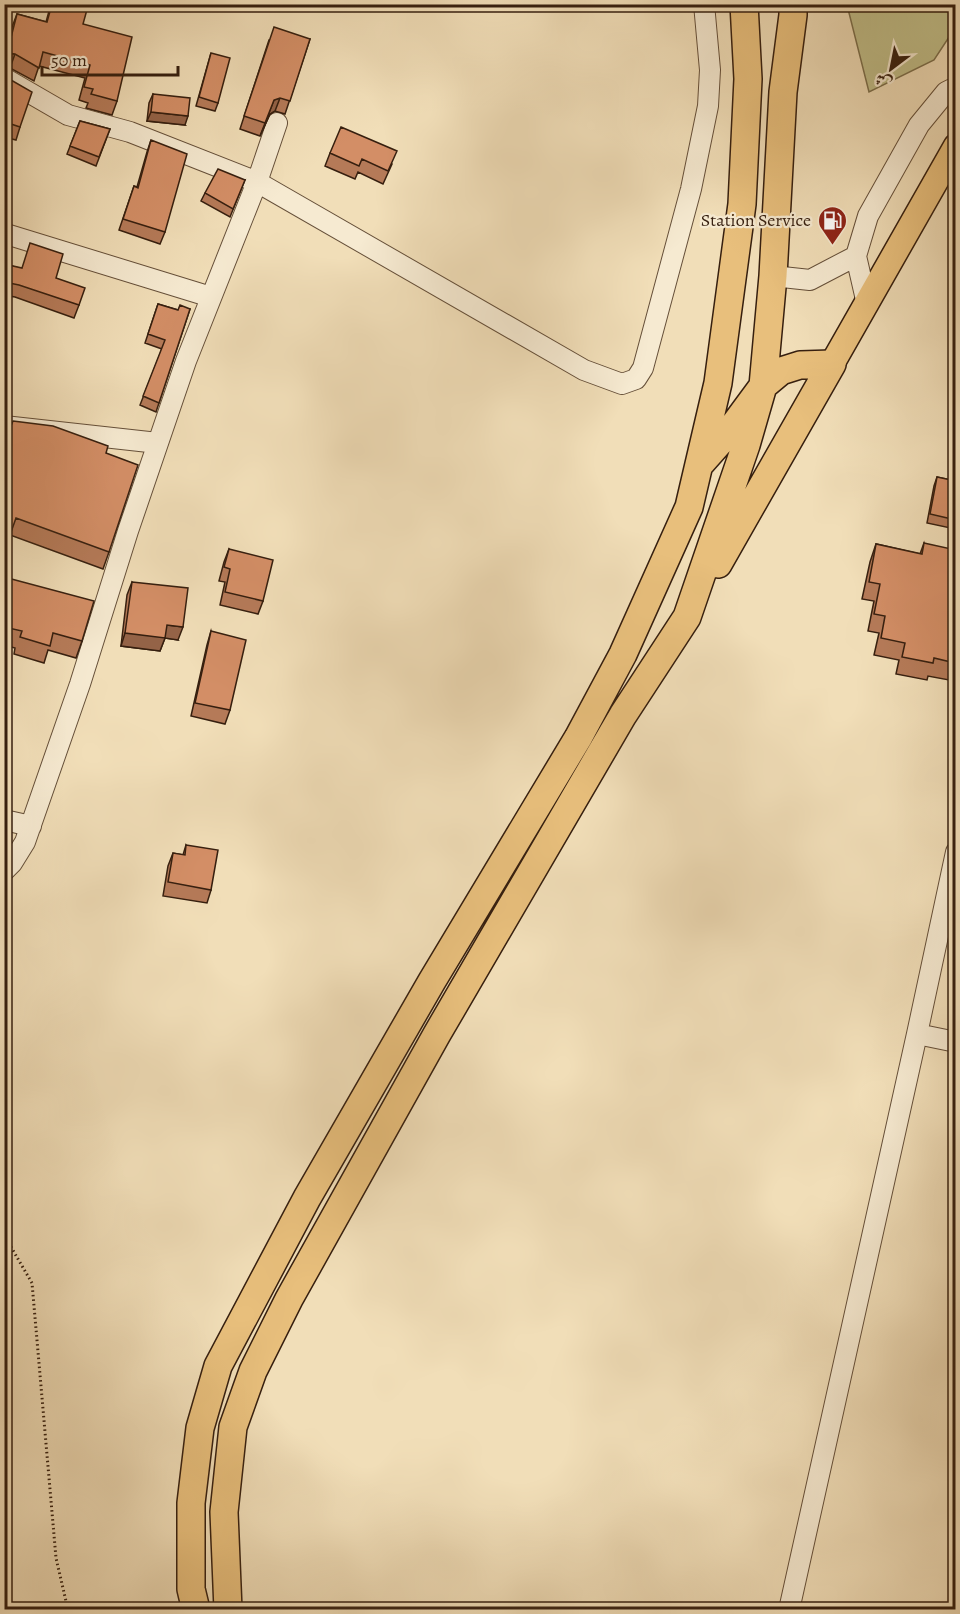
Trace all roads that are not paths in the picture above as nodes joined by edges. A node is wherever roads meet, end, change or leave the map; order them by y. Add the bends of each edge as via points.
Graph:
1 (704, 4) edge
2 (744, 4) edge
3 (793, 4) edge
4 (4, 78) edge
5 (956, 87) edge
6 (277, 123) dead end
7 (956, 146) edge
8 (257, 183) junction
9 (6, 234) edge
10 (856, 256) junction
11 (773, 276) junction
12 (211, 297) junction
13 (867, 304) junction
14 (832, 364) junction
15 (763, 386) junction
16 (4, 426) edge
17 (158, 443) junction
18 (699, 465) junction
19 (687, 617) junction
20 (4, 820) edge
21 (31, 826) junction
22 (956, 852) edge
23 (4, 871) edge
24 (917, 1034) junction
25 (956, 1042) edge
26 (196, 1610) edge
27 (228, 1610) edge
28 (789, 1610) edge

1 - 8 street via 710,70 708,106 649,351 636,379 622,384 584,370
2 - 18 highway via 748,79 742,204 718,383
3 - 11 highway via 783,92
4 - 8 street via 68,115 130,132
5 - 10 street via 919,125 868,216
6 - 8 street
7 - 13 main road
8 - 12 street
9 - 12 street
10 - 11 street via 810,280
10 - 13 street
11 - 15 highway
12 - 17 street
13 - 14 main road
14 - 15 highway via 800,365 781,371
14 - 19 highway
15 - 18 highway
15 - 19 highway
16 - 17 street
17 - 21 street
18 - 26 highway via 689,507 623,654 578,738 307,1198 218,1366 200,1428 191,1503 191,1589
19 - 27 highway via 623,715 437,1034 253,1371 233,1427 224,1512
20 - 21 street
21 - 23 street via 25,843
22 - 24 street
24 - 25 street
24 - 28 street

